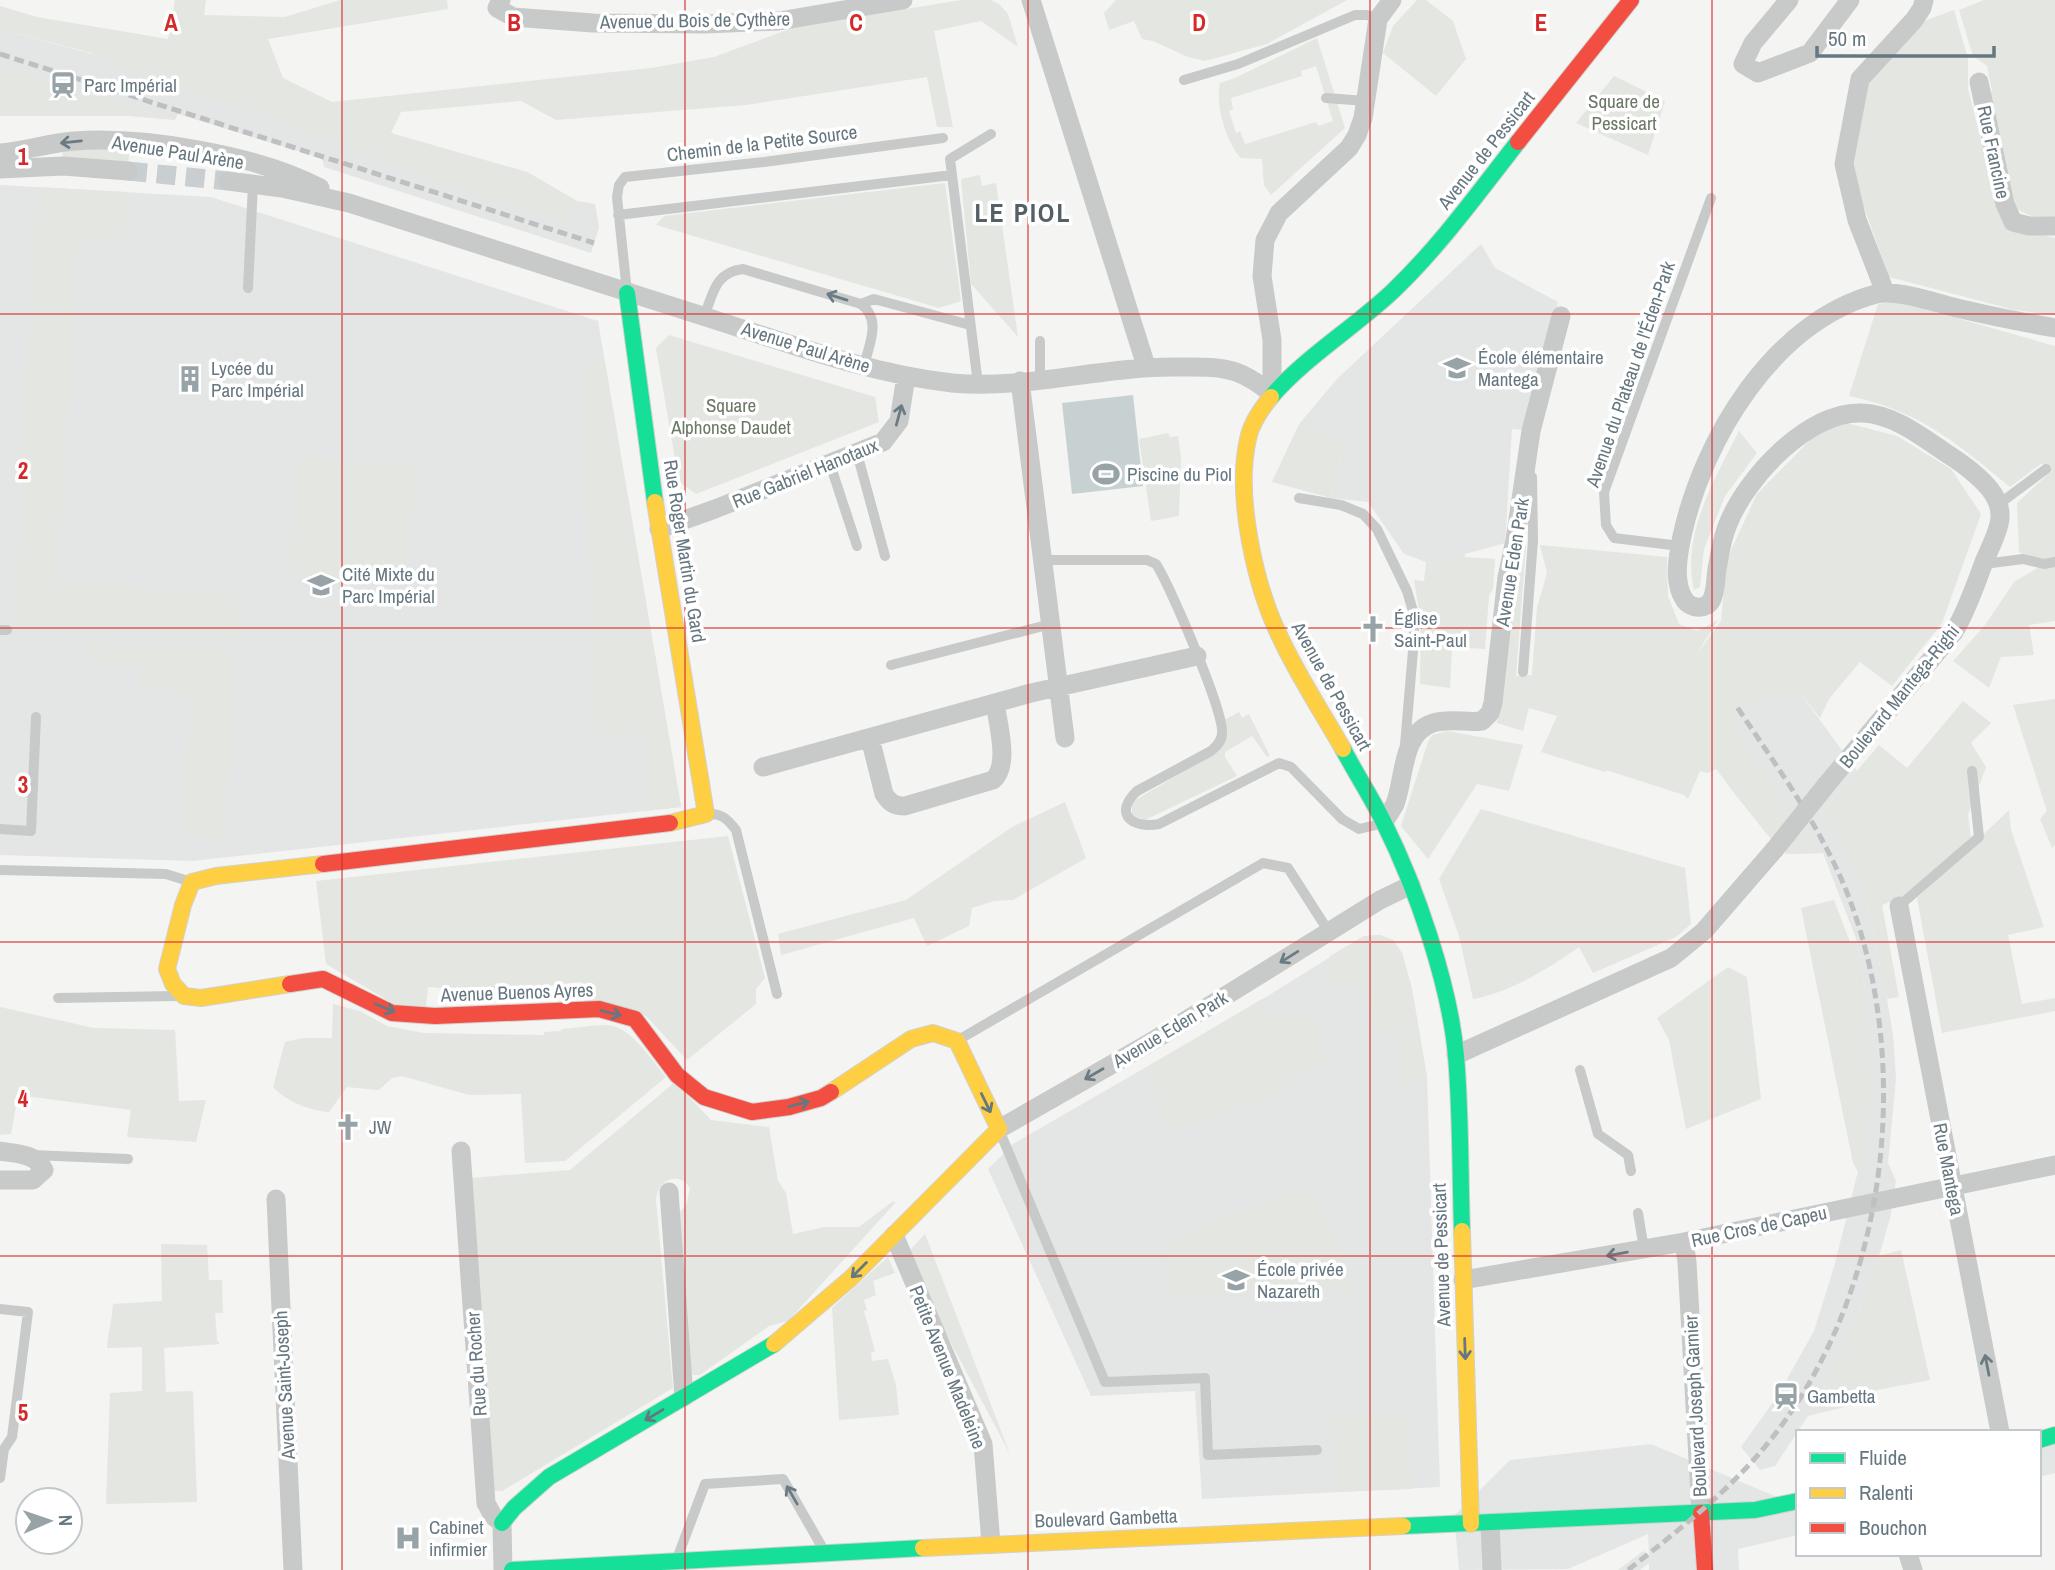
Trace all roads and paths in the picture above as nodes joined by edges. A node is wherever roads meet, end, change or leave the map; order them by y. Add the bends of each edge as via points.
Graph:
1 (501, 0) edge
2 (903, 0) edge
3 (1031, 0) edge
4 (1392, 0) edge
5 (1630, 0) edge
6 (1789, 0) edge
7 (1850, 0) edge
8 (1924, 0) edge
9 (1378, 19) junction
10 (1184, 80) dead end
11 (1979, 82) dead end
12 (1326, 97) dead end
13 (1366, 101) junction
14 (991, 134) dead end
15 (943, 138) dead end
16 (0, 153) edge
17 (0, 169) edge
18 (128, 171) tunnel mouth
19 (952, 175) junction
20 (228, 181) tunnel mouth
21 (253, 183) junction
22 (1712, 198) dead end
23 (349, 203) junction
24 (618, 215) junction
25 (2055, 226) edge
26 (248, 288) dead end
27 (1885, 292) junction
28 (627, 293) junction
29 (861, 304) junction
30 (1561, 316) dead end
31 (704, 317) junction
32 (970, 325) junction
33 (2055, 328) edge
34 (1040, 341) dead end
35 (864, 366) junction
36 (1146, 366) junction
37 (906, 376) junction
38 (1030, 380) junction
39 (978, 384) junction
40 (1272, 394) junction
41 (1531, 431) junction
42 (857, 453) junction
43 (830, 464) junction
44 (2046, 469) dead end
45 (1299, 498) dead end
46 (1999, 504) junction
47 (659, 529) junction
48 (857, 546) dead end
49 (1680, 546) junction
50 (885, 556) dead end
51 (1043, 560) junction
52 (2055, 562) edge
53 (1984, 565) junction
54 (1051, 624) junction
55 (1197, 656) junction
56 (891, 665) dead end
57 (1523, 672) dead end
58 (1059, 687) junction
59 (995, 704) junction
60 (36, 717) dead end
61 (870, 738) junction
62 (1065, 738) dead end
63 (1408, 750) junction
64 (763, 767) dead end
65 (1972, 771) dead end
66 (706, 814) junction
67 (1384, 823) junction
68 (0, 829) edge
69 (0, 870) edge
70 (192, 883) junction
71 (1411, 885) junction
72 (1899, 906) joint
73 (1329, 932) junction
74 (777, 994) dead end
75 (184, 996) junction
76 (58, 998) dead end
77 (957, 1041) junction
78 (1456, 1055) junction
79 (1580, 1070) dead end
80 (999, 1129) junction
81 (0, 1151) edge
82 (461, 1151) dead end
83 (28, 1155) junction
84 (128, 1159) dead end
85 (2055, 1165) edge
86 (1631, 1171) dead end
87 (0, 1180) edge
88 (1952, 1185) junction
89 (670, 1192) dead end
90 (276, 1199) dead end
91 (1638, 1213) dead end
92 (894, 1235) junction
93 (1684, 1242) junction
94 (1644, 1249) junction
95 (1463, 1280) junction
96 (0, 1309) edge
97 (684, 1397) junction
98 (2000, 1430) edge
99 (1317, 1450) dead end
100 (0, 1478) edge
101 (1796, 1501) edge
102 (1701, 1513) junction
103 (502, 1523) junction
104 (1480, 1524) junction
105 (991, 1544) junction
106 (903, 1549) junction
107 (826, 1554) junction
108 (676, 1562) junction
109 (293, 1570) edge
110 (503, 1570) edge
111 (512, 1570) edge
112 (905, 1570) edge
113 (1492, 1570) edge
114 (1705, 1570) edge

1 - 2 street, Avenue du Bois de Cythère via 497,8 513,17 705,24 779,21
3 - 36 street
4 - 9 street
5 - 40 street, Avenue de Pessicart via 1422,261
6 - 7 street via 1753,43 1743,64 1758,73 1810,53
8 - 27 street via 1914,20 1860,79 1844,164 1857,220
9 - 10 lane via 1355,15 1238,64
9 - 13 street
11 - 25 street, Rue Francine via 2005,204 2013,222
12 - 13 lane
13 - 40 street via 1349,148 1279,213 1265,240 1262,276 1272,340
14 - 19 lane via 950,159
15 - 24 lane, Chemin de la Petite Source via 625,177 618,185
23 -> 16 street, Avenue Paul Arène via 312,183 256,164 152,144 72,141
17 - 18 street, Avenue Paul Arène via 63,166
19 - 24 lane
19 - 32 lane
20 - 21 street, Avenue Paul Arène
21 - 23 street, Avenue Paul Arène
21 - 26 lane
22 - 49 lane, Avenue du Plateau de l'Éden-Park via 1604,492 1606,525 1614,538
23 - 28 street, Avenue Paul Arène
24 - 28 lane, Chemin de la Petite Source
27 - 33 street
27 - 49 street via 1813,325 1761,372 1702,471
28 - 31 street, Avenue Paul Arène
28 - 47 street, Rue Roger Martin du Gard
29 -> 31 lane via 743,269 726,272 718,281
29 - 32 lane via 874,299
29 - 35 lane via 874,324
30 - 41 street, Avenue Eden Park
31 - 35 street, Avenue Paul Arène
32 - 39 lane
34 - 38 lane
35 - 37 street, Avenue Paul Arène
36 - 38 street, Avenue Paul Arène
36 - 40 street, Avenue Paul Arène via 1236,372
37 - 39 street, Avenue Paul Arène
42 -> 37 street, Rue Gabriel Hanotaux via 883,442 900,421
38 - 39 street, Avenue Paul Arène
38 - 51 street
40 - 67 street, Avenue de Pessicart via 1248,436 1246,453 1248,531 1256,576 1280,638
41 - 57 lane via 1533,540
41 - 63 street, Avenue Eden Park via 1507,577 1493,703 1482,721 1431,723 1417,733
42 - 43 street, Rue Gabriel Hanotaux
42 - 50 lane
43 - 47 street, Rue Gabriel Hanotaux
43 - 48 lane
44 - 46 lane
45 - 63 lane via 1363,514 1377,529 1407,592 1414,639 1405,727
46 - 49 street via 1960,462 1903,425 1882,416 1843,413 1795,439 1754,481 1728,524 1712,598 1704,607 1689,605 1680,591
46 - 53 street, Boulevard Mantega-Righi via 2000,522
47 - 66 street, Rue Roger Martin du Gard
51 - 54 street
51 - 55 lane via 1147,560 1156,564
52 - 53 lane via 2023,559
53 - 78 street, Boulevard Mantega-Righi, bridge via 1947,641 1704,931 1671,958
54 - 56 lane
54 - 58 street
55 - 58 street
55 - 67 lane via 1219,712 1222,737 1211,751 1137,791 1126,808 1133,823 1159,824 1279,764 1291,767 1342,819 1359,829
58 - 59 street
58 - 62 street
59 - 61 street
59 - 61 street via 1002,760 999,775 905,806 896,806 884,794
60 - 68 lane via 31,831
61 - 64 street
63 - 67 street via 1395,803
65 - 72 lane via 1979,837
66 - 70 street via 680,822 216,876
66 - 74 lane via 727,819 736,830
67 - 71 street, Avenue de Pessicart
69 - 70 lane via 166,874
70 - 75 street via 167,969
71 - 73 street, Avenue Eden Park
71 - 78 street, Avenue de Pessicart via 1446,998
72 - 88 street, Rue Mantega
73 - 77 lane via 1289,868 1263,863
73 -> 80 street, Avenue Eden Park
75 - 76 lane
75 -> 77 street, Avenue Buenos Ayres via 201,998 323,979 392,1013 435,1016 599,1009 635,1019 677,1075 704,1097 752,1112 821,1098 911,1039 933,1033
77 -> 80 street
78 - 95 street, Avenue de Pessicart
79 - 86 lane via 1598,1134 1628,1155
80 - 92 street
80 - 99 lane via 1105,1382 1205,1378 1208,1455
81 - 83 street
82 - 103 street, Rue du Rocher via 486,1503
83 - 84 lane
83 - 87 street via 44,1170 33,1180
85 - 88 street, Rue Cros de Capeu
88 - 93 street, Rue Cros de Capeu
98 -> 88 street, Rue Mantega
89 - 97 street
90 - 109 street, Avenue Saint-Joseph
91 - 94 lane
92 -> 97 street via 777,1342
92 - 105 street, Petite Avenue Madeleine via 983,1444
93 - 94 street, Rue Cros de Capeu
93 - 102 street, Boulevard Joseph Garnier
94 -> 95 street, Rue Cros de Capeu
95 -> 104 street, Avenue de Pessicart
96 - 100 lane via 28,1312 12,1437 4,1449
97 -> 103 street via 549,1477
101 - 102 street, Boulevard Gambetta via 1755,1510
102 - 104 street, Boulevard Gambetta
102 - 114 street, Boulevard Joseph Garnier
103 - 110 street, Rue du Rocher
104 - 105 street, Boulevard Gambetta
104 - 113 street
105 - 106 street, Boulevard Gambetta
106 - 107 street, Boulevard Gambetta
106 - 112 street
107 - 108 street, Boulevard Gambetta
107 -> 108 lane via 783,1479 705,1484
108 - 111 street, Boulevard Gambetta

